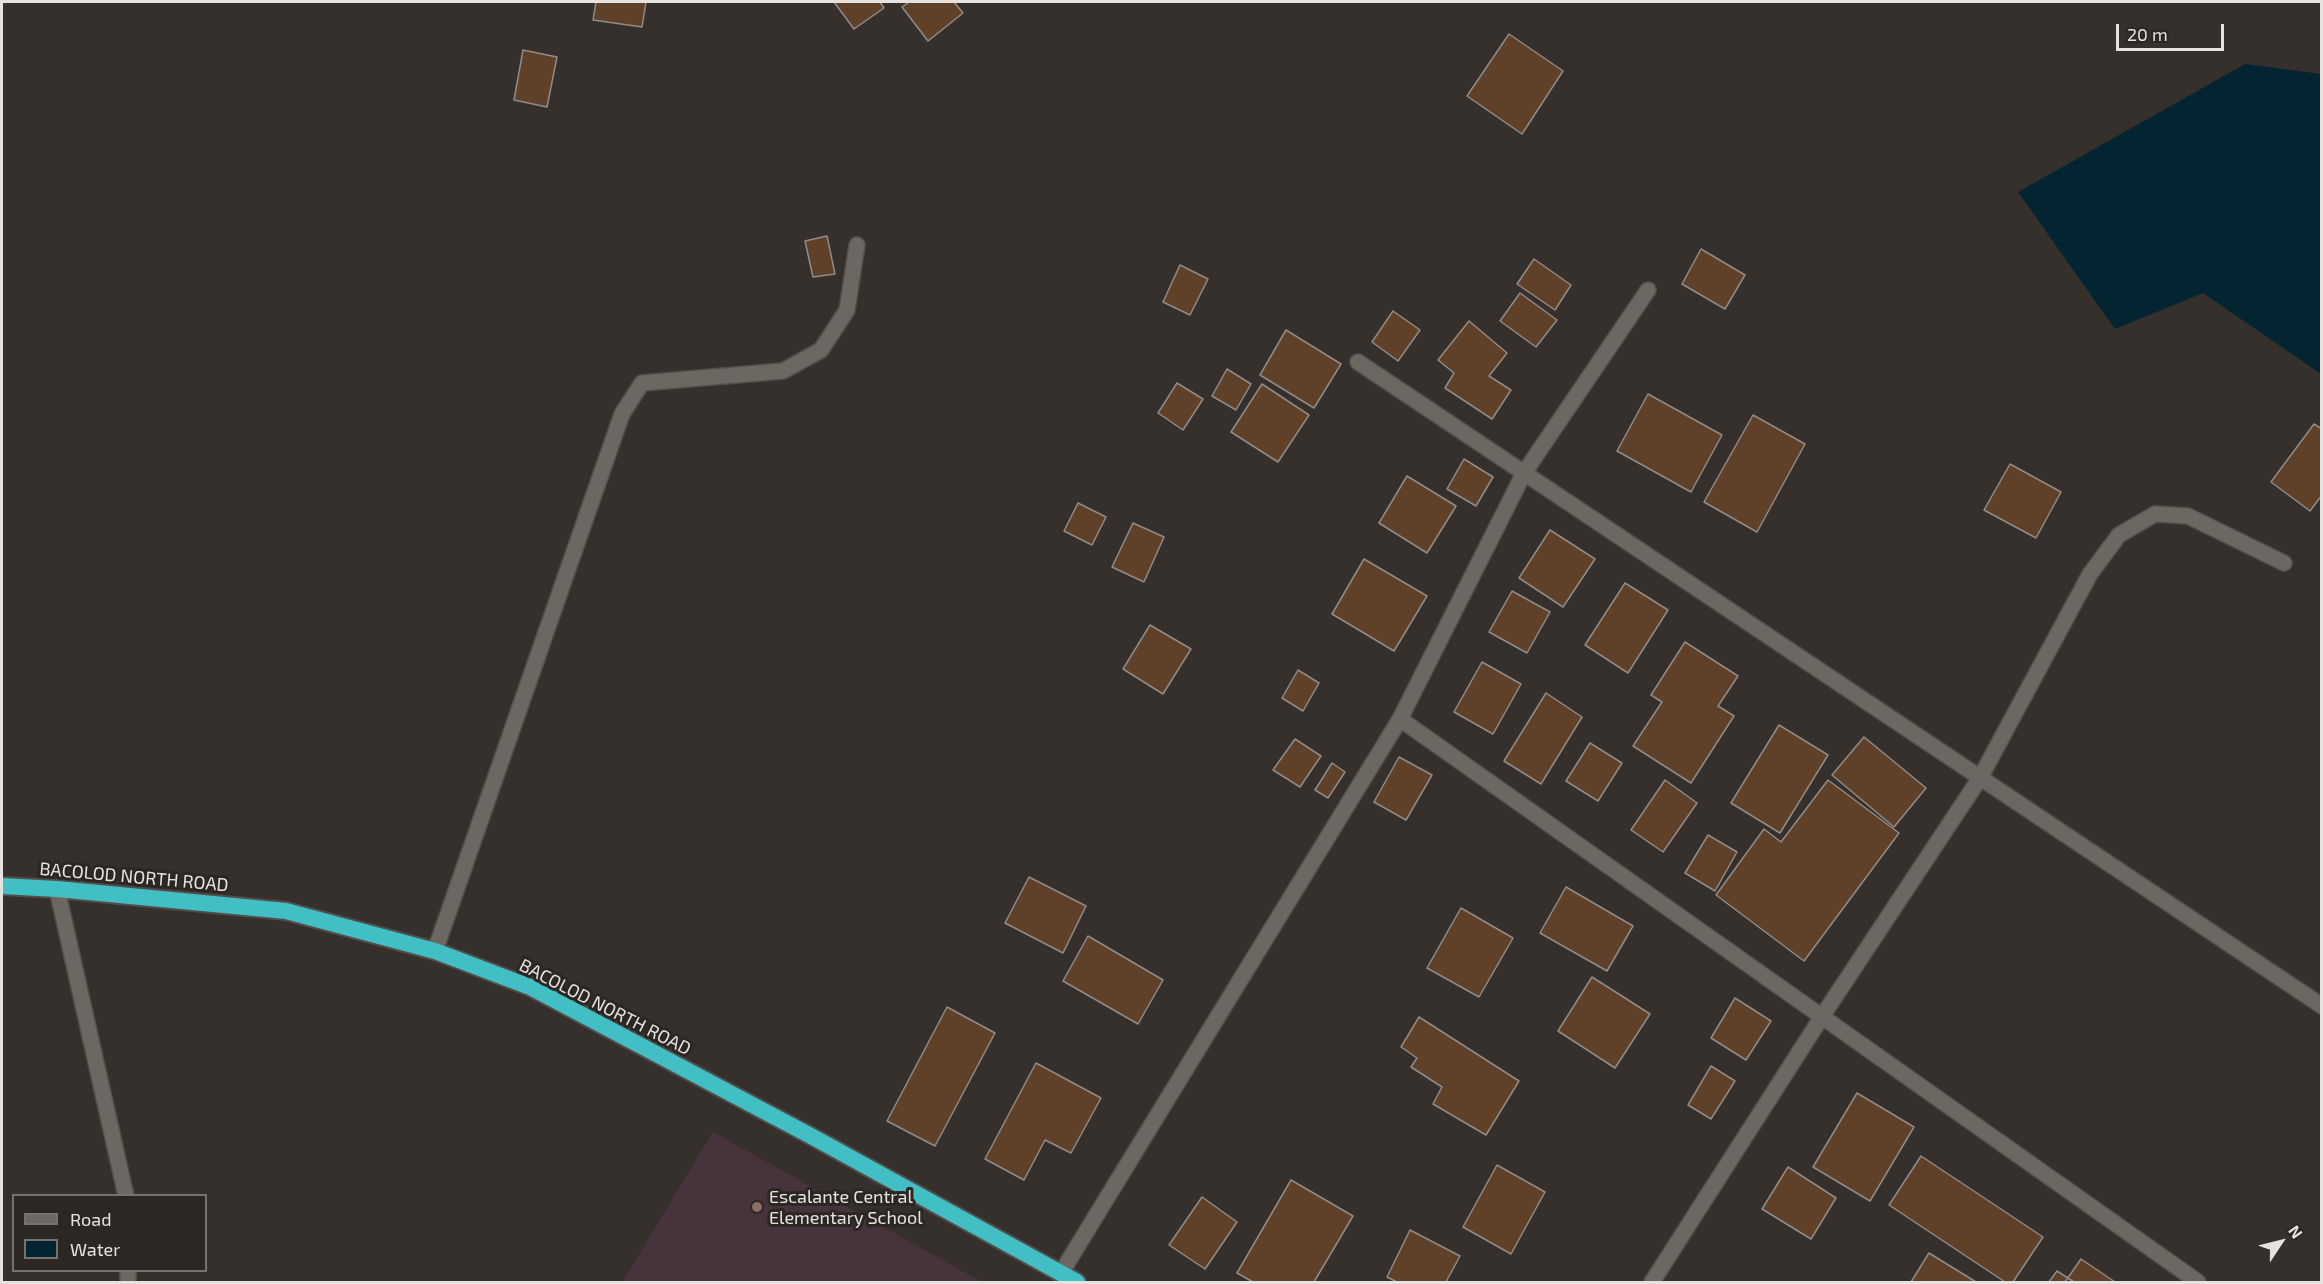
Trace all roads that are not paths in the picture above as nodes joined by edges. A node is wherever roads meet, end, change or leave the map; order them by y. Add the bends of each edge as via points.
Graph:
1 (857, 245) dead end
2 (1648, 290) dead end
3 (1358, 362) dead end
4 (1524, 473) junction
5 (2284, 563) dead end
6 (1400, 718) junction
7 (1980, 778) junction
8 (2, 886) edge
9 (57, 889) junction
10 (435, 951) junction
11 (2322, 1006) edge
12 (1823, 1015) junction
13 (126, 1194) edge
14 (1061, 1274) junction
15 (1077, 1282) edge
16 (1652, 1282) edge
17 (2198, 1282) edge

1 - 10 street via 847,310 821,350 783,371 642,382 622,414
2 - 4 street
3 - 4 street
4 - 6 street
4 - 7 street
5 - 7 street via 2188,516 2155,514 2119,535 2090,574
6 - 12 street
6 - 14 street
7 - 11 street
7 - 12 street
8 - 9 highway, BACOLOD NORTH ROAD
9 - 10 highway, BACOLOD NORTH ROAD via 286,911
9 - 13 street
10 - 14 highway, BACOLOD NORTH ROAD via 530,987
12 - 16 street
12 - 17 street
14 - 15 highway, BACOLOD NORTH ROAD

